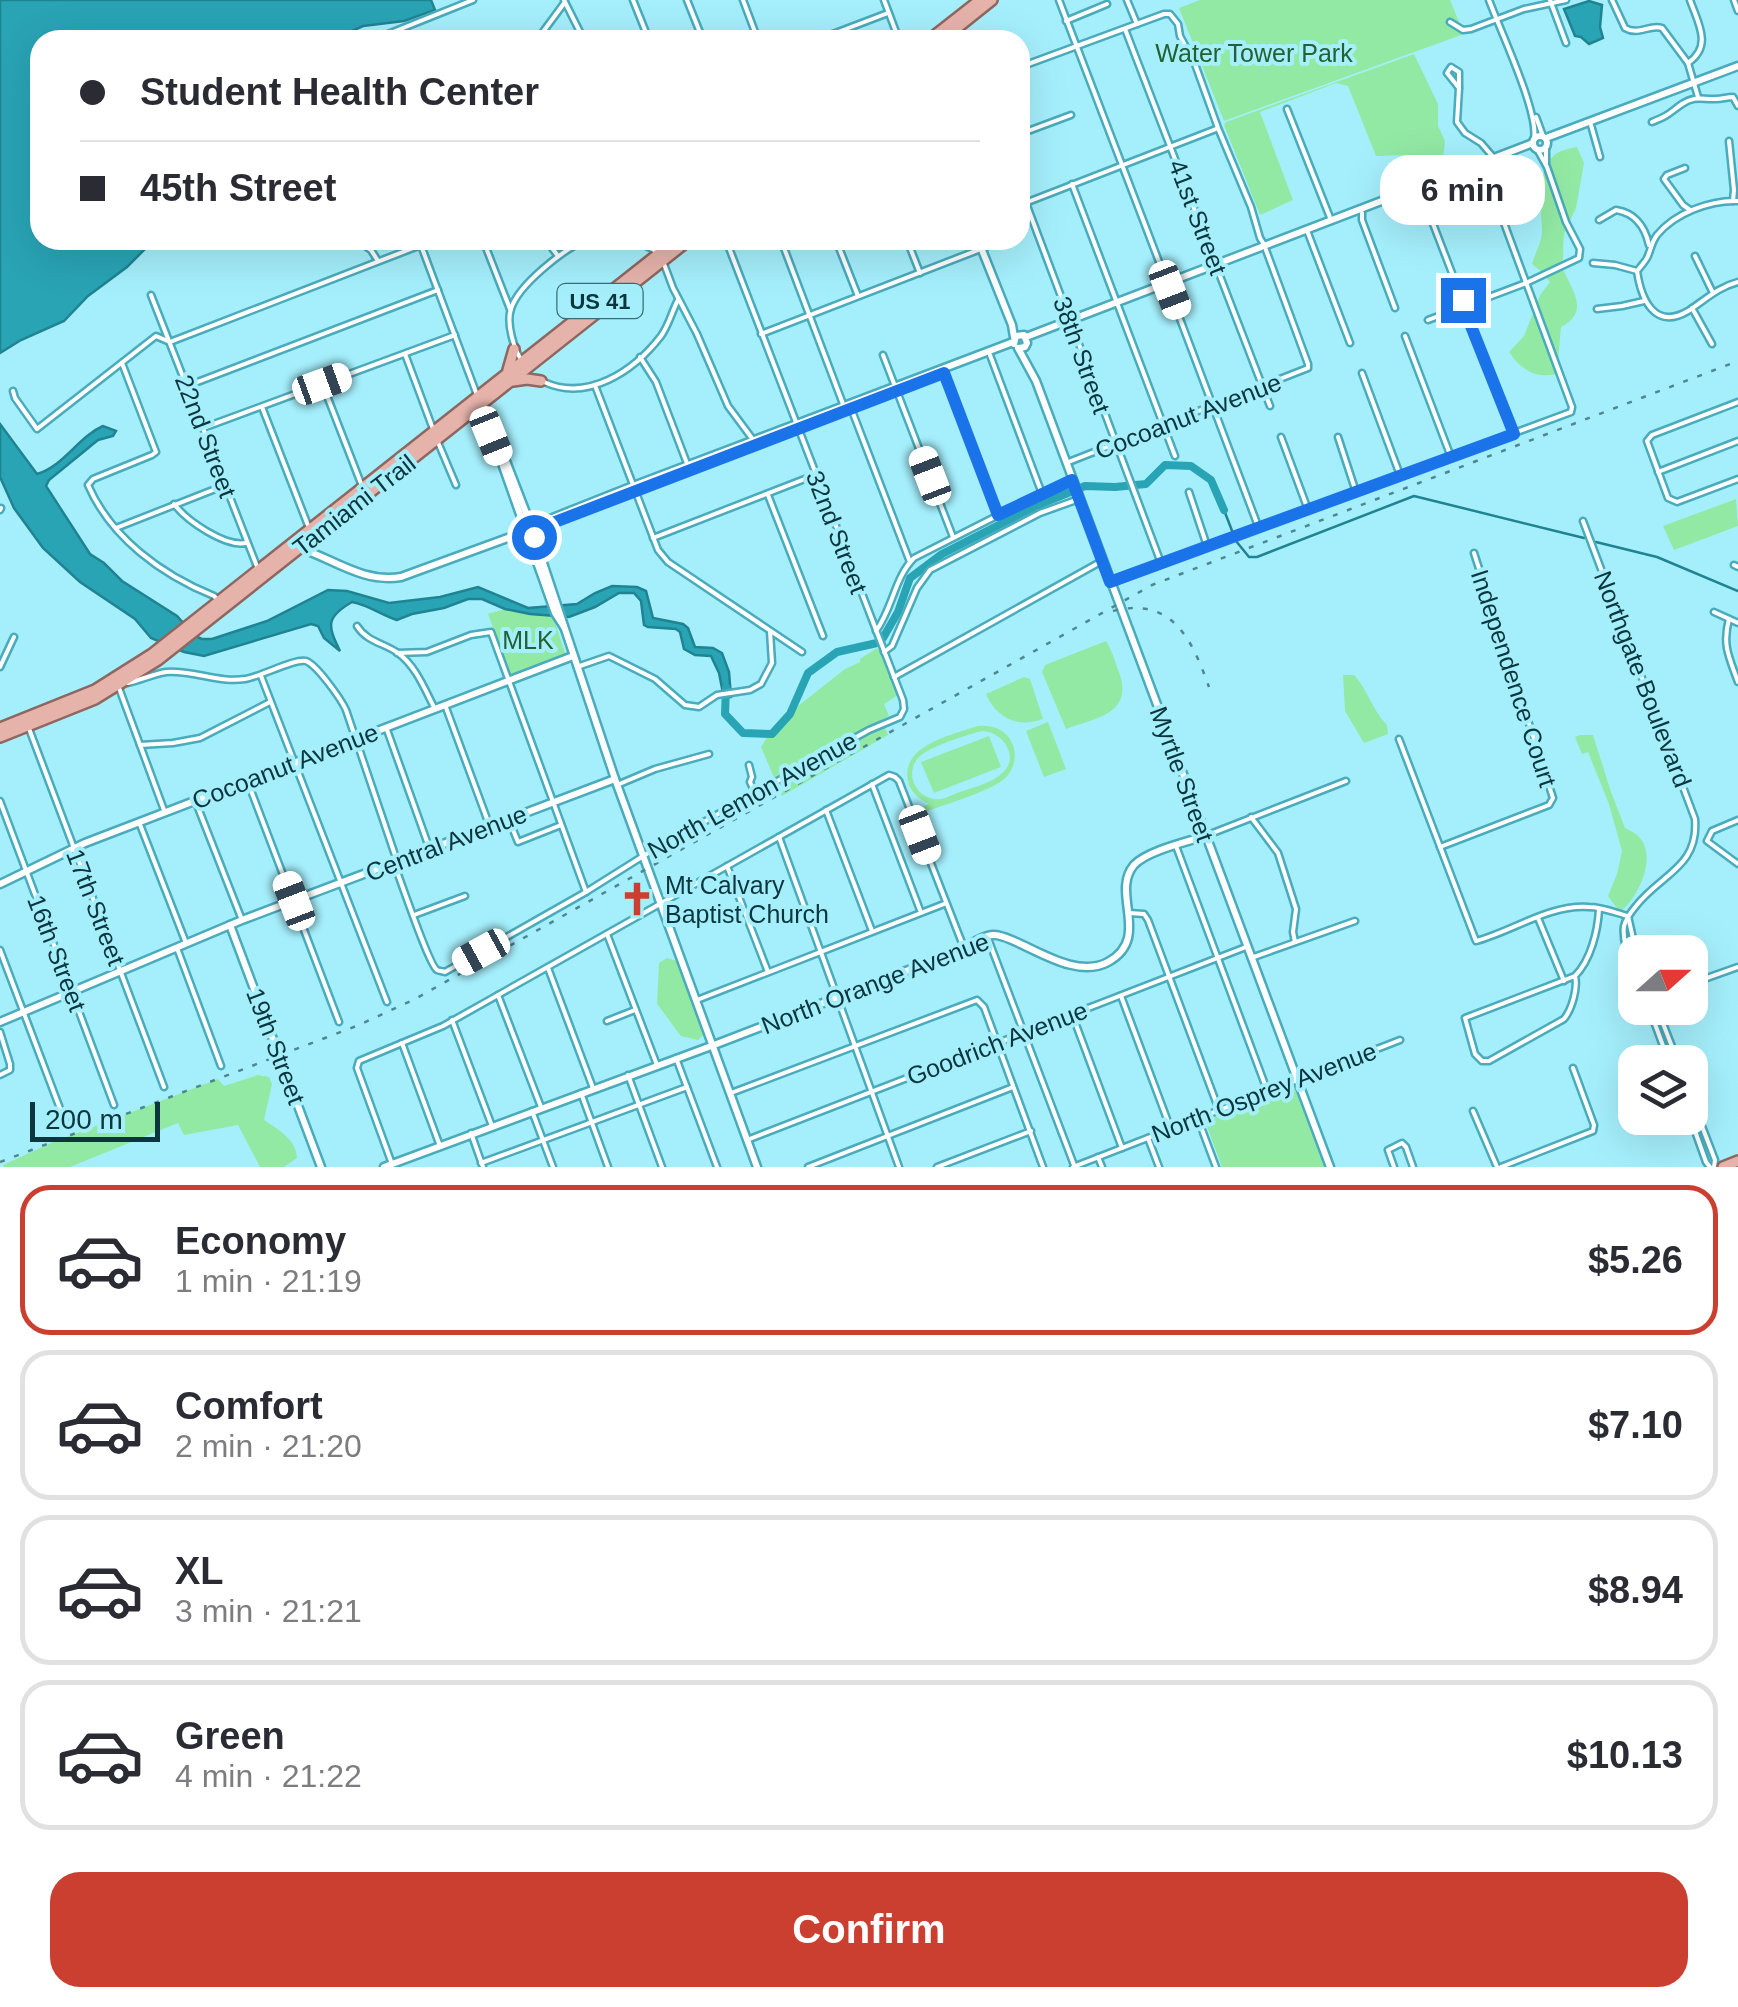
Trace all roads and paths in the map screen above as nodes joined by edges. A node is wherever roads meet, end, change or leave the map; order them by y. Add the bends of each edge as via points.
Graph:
1 (474, 0) edge
2 (634, 0) edge
3 (687, 0) edge
4 (743, 0) edge
5 (884, 0) edge
6 (980, 0) edge
7 (992, 0) edge
8 (1058, 0) edge
9 (1127, 0) edge
10 (1489, 0) edge
11 (1566, 0) edge
12 (1612, 0) edge
13 (1690, 0) edge
14 (1734, 0) edge
15 (565, 1) edge
16 (1551, 2) edge
17 (1106, 4) dead end
18 (1738, 11) edge
19 (888, 12) junction
20 (1496, 19) junction
21 (1066, 21) junction
22 (1450, 22) dead end
23 (1137, 24) junction
24 (1125, 29) junction
25 (402, 30) edge
26 (544, 30) edge
27 (579, 30) edge
28 (645, 30) edge
29 (699, 30) edge
30 (754, 30) edge
31 (842, 30) edge
32 (895, 30) edge
33 (942, 30) edge
34 (954, 30) edge
35 (1566, 42) dead end
36 (1076, 47) junction
37 (1030, 63) edge
38 (1688, 63) junction
39 (1738, 68) edge
40 (1696, 84) junction
41 (1459, 88) dead end
42 (1698, 97) junction
43 (1529, 104) junction
44 (1738, 106) edge
45 (1287, 109) dead end
46 (1072, 115) dead end
47 (1652, 122) dead end
48 (1591, 125) junction
49 (1218, 128) junction
50 (1030, 130) edge
51 (1546, 141) junction
52 (1729, 141) dead end
53 (1534, 144) junction
54 (1170, 146) junction
55 (1737, 148) edge
56 (1730, 152) junction
57 (1600, 157) dead end
58 (1494, 158) junction
59 (1122, 164) junction
60 (1482, 166) junction
61 (1546, 168) junction
62 (1685, 168) dead end
63 (1735, 171) edge
64 (1072, 184) junction
65 (1420, 190) junction
66 (1685, 192) dead end
67 (1675, 196) junction
68 (1030, 201) edge
69 (1736, 201) edge
70 (1690, 210) junction
71 (1362, 213) junction
72 (1331, 220) junction
73 (1599, 220) dead end
74 (1030, 222) edge
75 (1308, 233) junction
76 (1265, 248) junction
77 (371, 250) edge
78 (402, 250) edge
79 (423, 250) edge
80 (487, 250) edge
81 (554, 250) edge
82 (568, 250) edge
83 (653, 250) edge
84 (667, 250) edge
85 (673, 250) edge
86 (730, 250) edge
87 (785, 250) edge
88 (840, 250) edge
89 (911, 250) edge
90 (969, 250) edge
91 (984, 250) edge
92 (1648, 250) junction
93 (558, 256) junction
94 (1695, 256) dead end
95 (661, 257) junction
96 (378, 261) junction
97 (1593, 264) dead end
98 (1216, 266) junction
99 (1637, 270) junction
100 (1452, 272) dead end
101 (920, 273) junction
102 (1738, 282) edge
103 (1526, 283) junction
104 (1168, 285) junction
105 (438, 290) junction
106 (1712, 293) junction
107 (151, 295) dead end
108 (858, 297) junction
109 (678, 300) junction
110 (1463, 300) dead end
111 (1644, 301) junction
112 (1118, 304) junction
113 (1466, 307) junction
114 (1395, 308) dead end
115 (1692, 308) junction
116 (510, 309) junction
117 (1597, 309) dead end
118 (810, 315) junction
119 (1428, 320) dead end
120 (1070, 322) junction
121 (761, 334) junction
122 (455, 335) junction
123 (1405, 336) dead end
124 (170, 342) junction
125 (1020, 342) junction
126 (1350, 343) dead end
127 (1712, 344) dead end
128 (514, 348) junction
129 (405, 354) junction
130 (883, 354) dead end
131 (990, 355) junction
132 (640, 357) junction
133 (122, 363) junction
134 (525, 364) junction
135 (944, 373) junction
136 (1362, 373) dead end
137 (508, 378) junction
138 (541, 381) junction
139 (322, 384) junction
140 (187, 386) junction
141 (595, 386) junction
142 (1262, 388) junction
143 (896, 389) junction
144 (14, 391) dead end
145 (480, 400) junction
146 (1738, 402) edge
147 (262, 406) junction
148 (1270, 406) dead end
149 (848, 407) junction
150 (1214, 407) junction
151 (1164, 426) junction
152 (796, 427) junction
153 (203, 428) junction
154 (1514, 434) junction
155 (435, 436) junction
156 (1338, 436) dead end
157 (1281, 437) dead end
158 (1738, 441) edge
159 (754, 442) junction
160 (1115, 444) junction
161 (1175, 456) dead end
162 (1451, 457) junction
163 (1066, 463) junction
164 (688, 466) junction
165 (1658, 472) junction
166 (1400, 475) junction
167 (815, 476) junction
168 (1738, 479) edge
169 (1073, 482) junction
170 (456, 484) dead end
171 (225, 485) junction
172 (634, 488) junction
173 (1355, 491) junction
174 (364, 492) junction
175 (1190, 492) dead end
176 (1042, 493) junction
177 (768, 494) junction
178 (1079, 497) junction
179 (174, 504) junction
180 (1307, 509) junction
181 (998, 515) junction
182 (1582, 521) dead end
183 (1258, 527) junction
184 (116, 528) junction
185 (530, 530) junction
186 (312, 533) junction
187 (953, 537) junction
188 (654, 538) junction
189 (247, 543) junction
190 (1207, 546) junction
191 (292, 550) junction
192 (313, 553) junction
193 (1474, 553) dead end
194 (1102, 561) junction
195 (910, 562) junction
196 (1161, 564) junction
197 (260, 574) junction
198 (1110, 582) junction
199 (222, 605) junction
200 (1714, 612) dead end
201 (1729, 619) junction
202 (1738, 623) edge
203 (357, 626) dead end
204 (876, 630) junction
205 (770, 631) junction
206 (823, 636) dead end
207 (14, 637) dead end
208 (167, 648) junction
209 (802, 652) dead end
210 (884, 652) junction
211 (398, 653) junction
212 (573, 656) junction
213 (158, 660) junction
214 (0, 667) edge
215 (577, 667) junction
216 (165, 672) junction
217 (261, 676) junction
218 (894, 677) junction
219 (508, 680) junction
220 (117, 682) junction
221 (1738, 682) edge
222 (82, 696) junction
223 (271, 702) junction
224 (445, 704) junction
225 (435, 709) junction
226 (904, 712) joint
227 (45, 720) junction
228 (28, 722) junction
229 (386, 727) junction
230 (0, 733) edge
231 (356, 738) junction
232 (1399, 739) dead end
233 (140, 745) junction
234 (709, 754) dead end
235 (294, 762) junction
236 (749, 765) dead end
237 (247, 780) junction
238 (1346, 781) dead end
239 (616, 782) junction
240 (872, 784) junction
241 (755, 794) junction
242 (195, 800) junction
243 (0, 801) edge
244 (552, 803) junction
245 (826, 810) junction
246 (165, 812) junction
247 (1251, 818) junction
248 (509, 820) junction
249 (1738, 820) edge
250 (139, 822) junction
251 (561, 825) junction
252 (490, 827) junction
253 (1205, 836) junction
254 (779, 837) junction
255 (1694, 838) junction
256 (1707, 841) junction
257 (1176, 846) junction
258 (1440, 847) junction
259 (74, 848) junction
260 (430, 850) junction
261 (643, 856) junction
262 (396, 862) junction
263 (1738, 864) edge
264 (727, 866) junction
265 (26, 871) junction
266 (341, 883) junction
267 (0, 884) edge
268 (586, 892) junction
269 (464, 896) dead end
270 (294, 901) junction
271 (946, 903) junction
272 (661, 904) junction
273 (1599, 908) junction
274 (921, 912) junction
275 (1130, 913) junction
276 (414, 915) junction
277 (1628, 916) junction
278 (1538, 918) junction
279 (242, 920) junction
280 (1355, 920) dead end
281 (230, 926) junction
282 (872, 931) junction
283 (607, 934) junction
284 (1625, 935) edge
285 (1632, 935) edge
286 (987, 936) junction
287 (1295, 942) junction
288 (186, 943) junction
289 (1246, 946) junction
290 (177, 948) junction
291 (964, 948) junction
292 (0, 950) edge
293 (822, 951) junction
294 (1218, 958) junction
295 (1251, 958) junction
296 (1738, 967) edge
297 (548, 968) junction
298 (120, 971) junction
299 (768, 972) junction
300 (1169, 976) junction
301 (1575, 976) junction
302 (1708, 978) edge
303 (1564, 981) junction
304 (72, 992) junction
305 (498, 995) junction
306 (1121, 996) junction
307 (836, 998) junction
308 (697, 1000) junction
309 (386, 1002) dead end
310 (636, 1009) junction
311 (23, 1012) junction
312 (1072, 1014) junction
313 (452, 1020) junction
314 (607, 1021) dead end
315 (0, 1022) edge
316 (339, 1022) dead end
317 (0, 1032) edge
318 (1024, 1032) junction
319 (1400, 1040) dead end
320 (402, 1043) junction
321 (997, 1043) junction
322 (714, 1045) junction
323 (854, 1046) junction
324 (676, 1058) junction
325 (657, 1065) junction
326 (221, 1066) dead end
327 (1573, 1068) dead end
328 (0, 1074) edge
329 (628, 1075) junction
330 (1296, 1080) junction
331 (1014, 1086) junction
332 (164, 1087) dead end
333 (687, 1087) junction
334 (593, 1088) junction
335 (871, 1092) junction
336 (1268, 1092) junction
337 (580, 1093) junction
338 (730, 1093) junction
339 (639, 1104) junction
340 (114, 1105) dead end
341 (541, 1108) junction
342 (1219, 1110) junction
343 (532, 1111) junction
344 (1473, 1111) dead end
345 (1198, 1118) junction
346 (591, 1122) junction
347 (492, 1126) junction
348 (67, 1127) dead end
349 (1170, 1129) junction
350 (1031, 1131) junction
351 (471, 1133) junction
352 (1696, 1135) edge
353 (1705, 1135) edge
354 (888, 1136) junction
355 (1148, 1138) junction
356 (543, 1140) junction
357 (747, 1140) junction
358 (440, 1146) junction
359 (1122, 1148) junction
360 (1098, 1157) junction
361 (1738, 1161) edge
362 (392, 1164) junction
363 (482, 1165) edge
364 (321, 1167) edge
365 (384, 1167) edge
366 (553, 1167) edge
367 (608, 1167) edge
368 (662, 1167) edge
369 (717, 1167) edge
370 (757, 1167) edge
371 (808, 1167) edge
372 (899, 1167) edge
373 (937, 1167) edge
374 (1044, 1167) edge
375 (1074, 1167) edge
376 (1102, 1167) edge
377 (1159, 1167) edge
378 (1216, 1167) edge
379 (1330, 1167) edge
380 (1394, 1167) edge
381 (1413, 1167) edge
382 (1499, 1167) edge
383 (1712, 1167) edge
384 (1723, 1167) edge

1 - 25 street
2 - 28 street
3 - 29 street
4 - 30 street
5 - 19 street
6 - 33 main road
7 - 34 main road
8 - 21 street
9 - 23 street
10 - 20 street
11 - 16 street
12 - 38 street via 1625,28 1662,28
13 - 38 street via 1704,43
14 - 18 street
15 - 26 street
15 - 27 street
16 - 20 street
16 - 35 street
17 - 21 street
19 - 31 street
19 - 32 street
20 - 22 street via 1471,30
20 - 43 street
21 - 36 street
23 - 24 street
23 - 49 street via 1164,14 1178,24
24 - 36 street
24 - 54 street, 41st Street
36 - 37 street
36 - 59 street
38 - 40 street
39 - 40 street
40 - 42 street
40 - 48 street
40 - 51 street
41 - 58 street via 1457,122
42 - 44 street via 1730,95
42 - 47 street
43 - 51 street
43 - 53 street
45 - 72 street
46 - 50 street
48 - 51 street
48 - 57 street
49 - 54 street
49 - 76 street
51 - 53 street via 1538,136
51 - 53 street via 1542,150
51 - 61 street
52 - 56 street
53 - 58 street
53 - 60 street
53 - 61 street
54 - 59 street
54 - 98 street, 41st Street
55 - 56 street
56 - 63 street
58 - 72 street
59 - 64 street
59 - 104 street
60 - 65 street
60 - 103 street
61 - 103 street via 1580,249 1578,258
62 - 67 street via 1664,177
63 - 69 street
64 - 68 street
64 - 112 street
65 - 71 street
65 - 100 street
66 - 67 street
67 - 70 street
69 - 70 street
70 - 92 street via 1657,234
71 - 75 street
71 - 114 street
72 - 76 street
73 - 92 street via 1626,212 1642,225
74 - 120 street, 38th Street
75 - 76 street
75 - 126 street
76 - 98 street
76 - 142 street, Cocoanut Avenue via 1308,367
77 - 96 street
78 - 96 street
79 - 105 street
80 - 116 street
81 - 93 street
82 - 93 street
83 - 95 street
84 - 95 main road, Tamiami Trail / US 41
85 - 95 main road, Tamiami Trail / US 41
86 - 121 street, 32nd Street
87 - 118 street
88 - 108 street
89 - 101 street
90 - 101 street
91 - 125 street, Myrtle Street
92 - 99 street
93 - 116 street
94 - 106 street
95 - 109 street
95 - 134 main road, Tamiami Trail / US 41
96 - 124 street
97 - 99 street
98 - 104 street
98 - 142 street, 41st Street
99 - 111 street
101 - 108 street
102 - 106 street
103 - 113 street
103 - 154 street via 1572,410
104 - 112 street
104 - 150 street
105 - 122 street
105 - 140 street
106 - 115 street
107 - 124 street, 22nd Street
108 - 118 street
109 - 132 street via 661,335
109 - 159 street via 728,406
110 - 113 street
111 - 115 street via 1665,316
111 - 117 street
112 - 120 street
112 - 151 street
113 - 119 street
113 - 154 street
115 - 127 street
116 - 128 street
118 - 121 street
118 - 149 street
120 - 125 street
120 - 160 street, 38th Street
121 - 152 street, 32nd Street
122 - 129 street
122 - 145 street
123 - 162 street
124 - 133 street via 156,336
124 - 140 street, 22nd Street
125 - 131 street
125 - 143 street
125 - 163 street, Myrtle Street
128 - 134 street
128 - 137 main road
129 - 139 street
129 - 155 street
130 - 143 street
131 - 135 street
131 - 176 street
132 - 141 street
132 - 164 street
133 - 144 street via 38,429
133 - 184 street via 156,452 89,482
134 - 137 main road, Tamiami Trail / US 41
134 - 138 street
135 - 143 street
135 - 181 street
136 - 166 street
137 - 138 main road
137 - 145 main road, Tamiami Trail / US 41
138 - 141 street via 572,390
139 - 147 street
139 - 174 street
140 - 153 street, 22nd Street
141 - 172 street
142 - 148 street, 41st Street
142 - 150 street, Cocoanut Avenue
143 - 149 street
143 - 187 street
145 - 155 main road, Tamiami Trail / US 41
145 - 155 main road, Tamiami Trail / US 41
145 - 185 street
146 - 165 street via 1652,435
147 - 153 street
147 - 186 street
149 - 152 street
149 - 195 street
150 - 151 street, Cocoanut Avenue
150 - 183 street
151 - 160 street, Cocoanut Avenue
151 - 161 street
152 - 159 street
152 - 167 street, 32nd Street
153 - 171 street, 22nd Street
154 - 162 street
155 - 170 street
155 - 174 main road, Tamiami Trail / US 41
155 - 174 main road, Tamiami Trail / US 41
156 - 173 street
157 - 180 street
158 - 165 street
159 - 164 street
159 - 172 street
160 - 163 street, Cocoanut Avenue
160 - 196 street, 38th Street
162 - 166 street
163 - 169 street, Myrtle Street
164 - 172 street
165 - 168 street via 1670,501 1677,502
166 - 173 street
167 - 177 street
167 - 204 street, 32nd Street
169 - 176 street, Cocoanut Avenue
169 - 178 street, Myrtle Street
171 - 179 street
171 - 189 street, 22nd Street
172 - 185 street
172 - 188 street
173 - 180 street
174 - 186 main road, Tamiami Trail / US 41
175 - 190 street
176 - 181 street, Cocoanut Avenue
177 - 188 street
177 - 206 street
178 - 194 street, Myrtle Street
178 - 210 street via 930,570
179 - 184 street
179 - 189 street via 212,534
180 - 183 street
181 - 187 street, Cocoanut Avenue
182 - 255 street, Northgate Boulevard via 1693,812
183 - 190 street
184 - 199 street via 164,571
185 - 192 street via 389,578 359,574
185 - 212 street
186 - 191 main road, Tamiami Trail / US 41
187 - 195 street, Cocoanut Avenue
188 - 205 street via 668,562
189 - 197 street, 22nd Street
190 - 196 street
191 - 192 street
191 - 192 street
191 - 197 main road, Tamiami Trail / US 41
193 - 258 street, Independence Court via 1553,798
194 - 198 street, Myrtle Street
194 - 218 street
195 - 204 street
196 - 198 street
197 - 199 main road, Tamiami Trail / US 41
198 - 253 street, Myrtle Street
199 - 208 main road, Tamiami Trail / US 41
200 - 201 street
201 - 202 street
201 - 221 street via 1725,648
203 - 211 street
204 - 210 street, 32nd Street
205 - 209 street
205 - 215 street via 773,658 755,688 701,706 689,707 655,679 608,656
207 - 214 street
208 - 213 main road, Tamiami Trail / US 41
208 - 220 main road, Tamiami Trail / US 41
210 - 218 street, 32nd Street
211 - 219 street via 427,652 489,631
211 - 225 street
212 - 215 street
212 - 219 street, Cocoanut Avenue
213 - 216 street
213 - 220 main road, Tamiami Trail / US 41
215 - 239 street
216 - 217 street via 230,680
216 - 220 street
217 - 223 street
217 - 231 street via 309,663 342,701
218 - 226 street, 32nd Street
219 - 224 street, Cocoanut Avenue
219 - 244 street
220 - 222 main road, Tamiami Trail / US 41
220 - 227 main road, Tamiami Trail / US 41
220 - 233 street
222 - 227 main road
222 - 228 main road, Tamiami Trail / US 41
223 - 233 street via 200,738
223 - 235 street
224 - 225 street, Cocoanut Avenue
224 - 252 street
225 - 229 street, Cocoanut Avenue
226 - 241 street, North Lemon Avenue
227 - 228 main road, Tamiami Trail / US 41
228 - 230 main road, Tamiami Trail / US 41
228 - 259 street, 17th Street
229 - 231 street, Cocoanut Avenue
229 - 260 street
231 - 235 street, Cocoanut Avenue
231 - 262 street
232 - 258 street
233 - 246 street
234 - 239 street, Central Avenue
235 - 237 street, Cocoanut Avenue
235 - 266 street
236 - 241 street
237 - 242 street, Cocoanut Avenue
237 - 270 street
238 - 247 street, North Orange Avenue
239 - 244 street, Central Avenue
239 - 261 street
240 - 245 street
240 - 271 street via 892,775 899,781
240 - 274 street
241 - 261 street, North Lemon Avenue
242 - 246 street, Cocoanut Avenue
242 - 279 street
243 - 265 street, 16th Street
244 - 248 street, Central Avenue
244 - 251 street
245 - 254 street
245 - 282 street
246 - 250 street, Cocoanut Avenue
247 - 253 street, North Orange Avenue
247 - 287 street via 1278,852 1296,908
248 - 251 street via 518,842
248 - 252 street, Central Avenue
249 - 256 street via 1712,831
250 - 259 street, Cocoanut Avenue
250 - 288 street
251 - 268 street
252 - 260 street, Central Avenue
253 - 257 street, North Orange Avenue
253 - 289 street, Myrtle Street
254 - 264 street
254 - 293 street
255 - 256 street
255 - 277 street via 1684,862
256 - 263 street
257 - 275 street, North Orange Avenue via 1134,865 1127,886
257 - 294 street
258 - 278 street via 1476,941
259 - 265 street, Cocoanut Avenue
259 - 298 street, 17th Street
260 - 262 street, Central Avenue
261 - 268 street, North Lemon Avenue
261 - 272 street
262 - 266 street, Central Avenue
262 - 276 street
264 - 272 street
264 - 299 street
265 - 267 street, Cocoanut Avenue
265 - 304 street, 16th Street
266 - 270 street, Central Avenue
266 - 309 street
268 - 276 street, North Lemon Avenue via 445,972 434,968
269 - 276 street
270 - 279 street, Central Avenue
270 - 316 street
271 - 274 street
271 - 291 street
272 - 283 street
272 - 308 street
273 - 277 street
273 - 278 street
273 - 301 street via 1585,964
274 - 282 street
275 - 286 street, North Orange Avenue via 1124,948 1098,966 1077,967
275 - 300 street via 1146,916
277 - 284 street
277 - 285 street
278 - 303 street
279 - 281 street, Central Avenue
280 - 287 street
281 - 288 street, Central Avenue
281 - 364 street, 19th Street
282 - 293 street
283 - 297 street
283 - 310 street
286 - 291 street, North Orange Avenue
286 - 318 street
287 - 295 street
288 - 290 street, Central Avenue
289 - 294 street, Goodrich Avenue
289 - 295 street, Myrtle Street
290 - 298 street, Central Avenue
290 - 326 street
291 - 307 street, North Orange Avenue
292 - 311 street
293 - 299 street
293 - 307 street
294 - 300 street, Goodrich Avenue
294 - 336 street
295 - 330 street, Myrtle Street
296 - 302 street
297 - 305 street
297 - 334 street
298 - 304 street, Central Avenue
298 - 332 street, 17th Street
299 - 308 street
300 - 306 street, Goodrich Avenue
300 - 342 street
301 - 303 street
301 - 303 street via 1564,1019 1492,1060 1476,1056 1465,1018
304 - 311 street, Central Avenue
304 - 340 street, 16th Street
305 - 313 street
305 - 341 street
306 - 312 street, Goodrich Avenue
306 - 349 street
307 - 322 street, North Orange Avenue
307 - 323 street
308 - 322 street
310 - 314 street
310 - 325 street
311 - 315 street, Central Avenue
311 - 348 street
312 - 318 street, Goodrich Avenue
312 - 359 street
313 - 320 street
313 - 347 street
317 - 328 street via 10,1070
318 - 321 street, Goodrich Avenue
318 - 375 street
319 - 330 street, North Osprey Avenue
320 - 358 street
320 - 362 street via 356,1068
321 - 323 street via 980,1001 970,1000
321 - 331 street
321 - 335 street, Goodrich Avenue
322 - 324 street, North Orange Avenue
322 - 338 street
323 - 335 street
323 - 338 street
324 - 325 street, North Orange Avenue
324 - 333 street
325 - 329 street, North Orange Avenue
327 - 382 street via 1593,1131
329 - 334 street, North Orange Avenue
329 - 339 street
330 - 336 street, North Osprey Avenue
330 - 379 street, Myrtle Street
331 - 350 street
331 - 354 street
333 - 339 street
333 - 369 street
334 - 337 street, North Orange Avenue
335 - 354 street
335 - 357 street, Goodrich Avenue
336 - 342 street, North Osprey Avenue
337 - 341 street, North Orange Avenue
337 - 346 street
338 - 357 street
339 - 346 street
339 - 368 street
341 - 343 street, North Orange Avenue
342 - 345 street, North Osprey Avenue
343 - 347 street, North Orange Avenue
343 - 356 street
344 - 382 street
345 - 349 street, North Osprey Avenue
345 - 378 street
346 - 356 street
346 - 367 street
347 - 351 street, North Orange Avenue
349 - 355 street, North Osprey Avenue
350 - 373 street
350 - 374 street
351 - 358 street, North Orange Avenue
351 - 363 street
352 - 383 street
353 - 383 street
354 - 371 street
354 - 372 street
355 - 359 street, North Osprey Avenue
355 - 377 street
356 - 363 street
356 - 366 street
357 - 370 street
358 - 362 street, North Orange Avenue
359 - 360 street, North Osprey Avenue
360 - 375 street, North Osprey Avenue
360 - 376 street
361 - 384 main road
362 - 365 street, North Orange Avenue
380 - 381 street via 1388,1150 1402,1143

